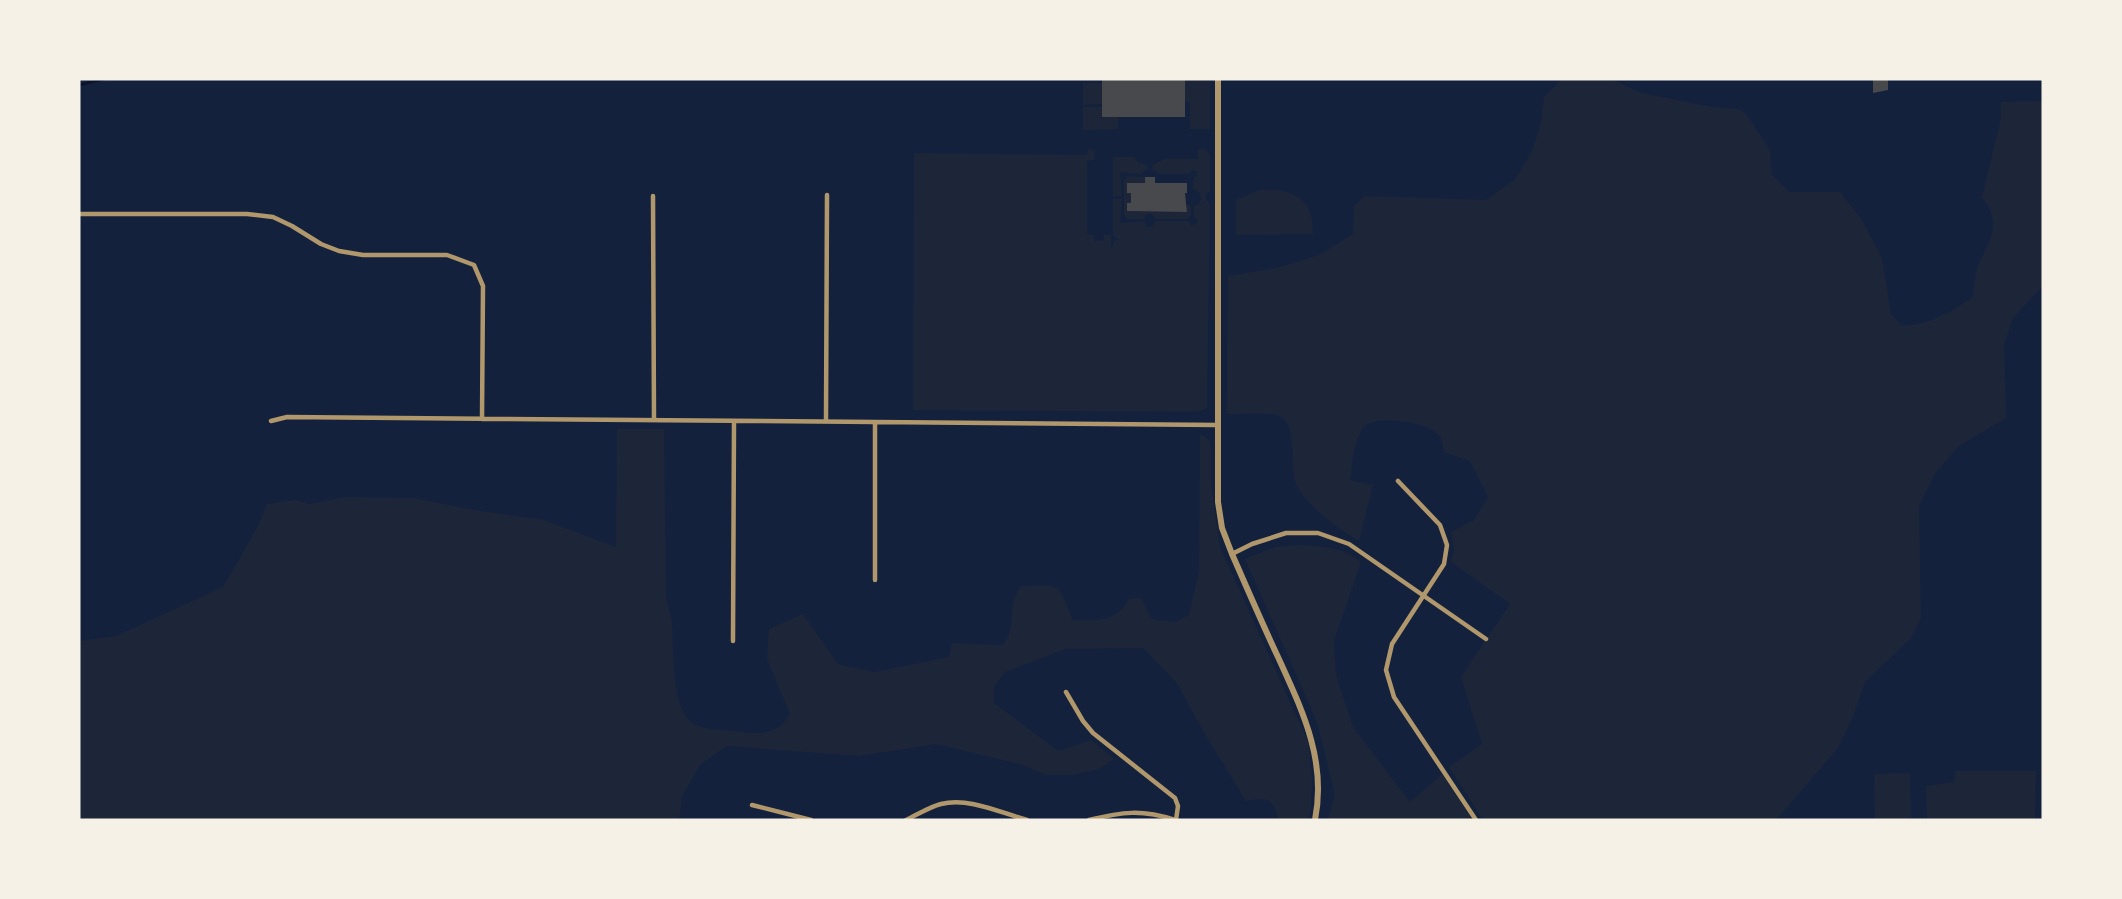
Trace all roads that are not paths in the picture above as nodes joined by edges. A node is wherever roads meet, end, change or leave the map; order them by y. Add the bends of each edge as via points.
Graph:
1 (1218, 79) edge
2 (827, 195) dead end
3 (653, 196) dead end
4 (79, 214) edge
5 (482, 419) junction
6 (654, 420) junction
7 (271, 421) dead end
8 (734, 421) junction
9 (825, 421) junction
10 (876, 422) junction
11 (1217, 425) junction
12 (1398, 481) dead end
13 (1232, 554) junction
14 (875, 580) dead end
15 (1423, 596) junction
16 (1486, 639) dead end
17 (733, 641) dead end
18 (1066, 692) dead end
19 (752, 806) dead end
20 (811, 820) edge
21 (906, 820) edge
22 (1027, 820) edge
23 (1089, 820) edge
24 (1175, 820) edge
25 (1315, 820) edge
26 (1476, 820) edge

1 - 11 street
2 - 9 street
3 - 6 street
4 - 5 street via 273,217 339,251 363,256 447,255 474,265 483,286
5 - 6 street
5 - 7 street via 287,416
6 - 8 street
8 - 9 street
8 - 17 street
9 - 10 street
10 - 11 street
10 - 14 street
11 - 13 street via 1218,502
12 - 15 street via 1440,525 1447,545 1444,564
13 - 15 street via 1286,533 1318,533 1349,544
13 - 25 street via 1308,725 1318,762
15 - 16 street
15 - 26 street via 1392,644 1386,670 1394,697
18 - 24 street via 1093,733 1175,798
19 - 20 street
21 - 22 street via 941,804 970,804
23 - 24 street via 1134,811

